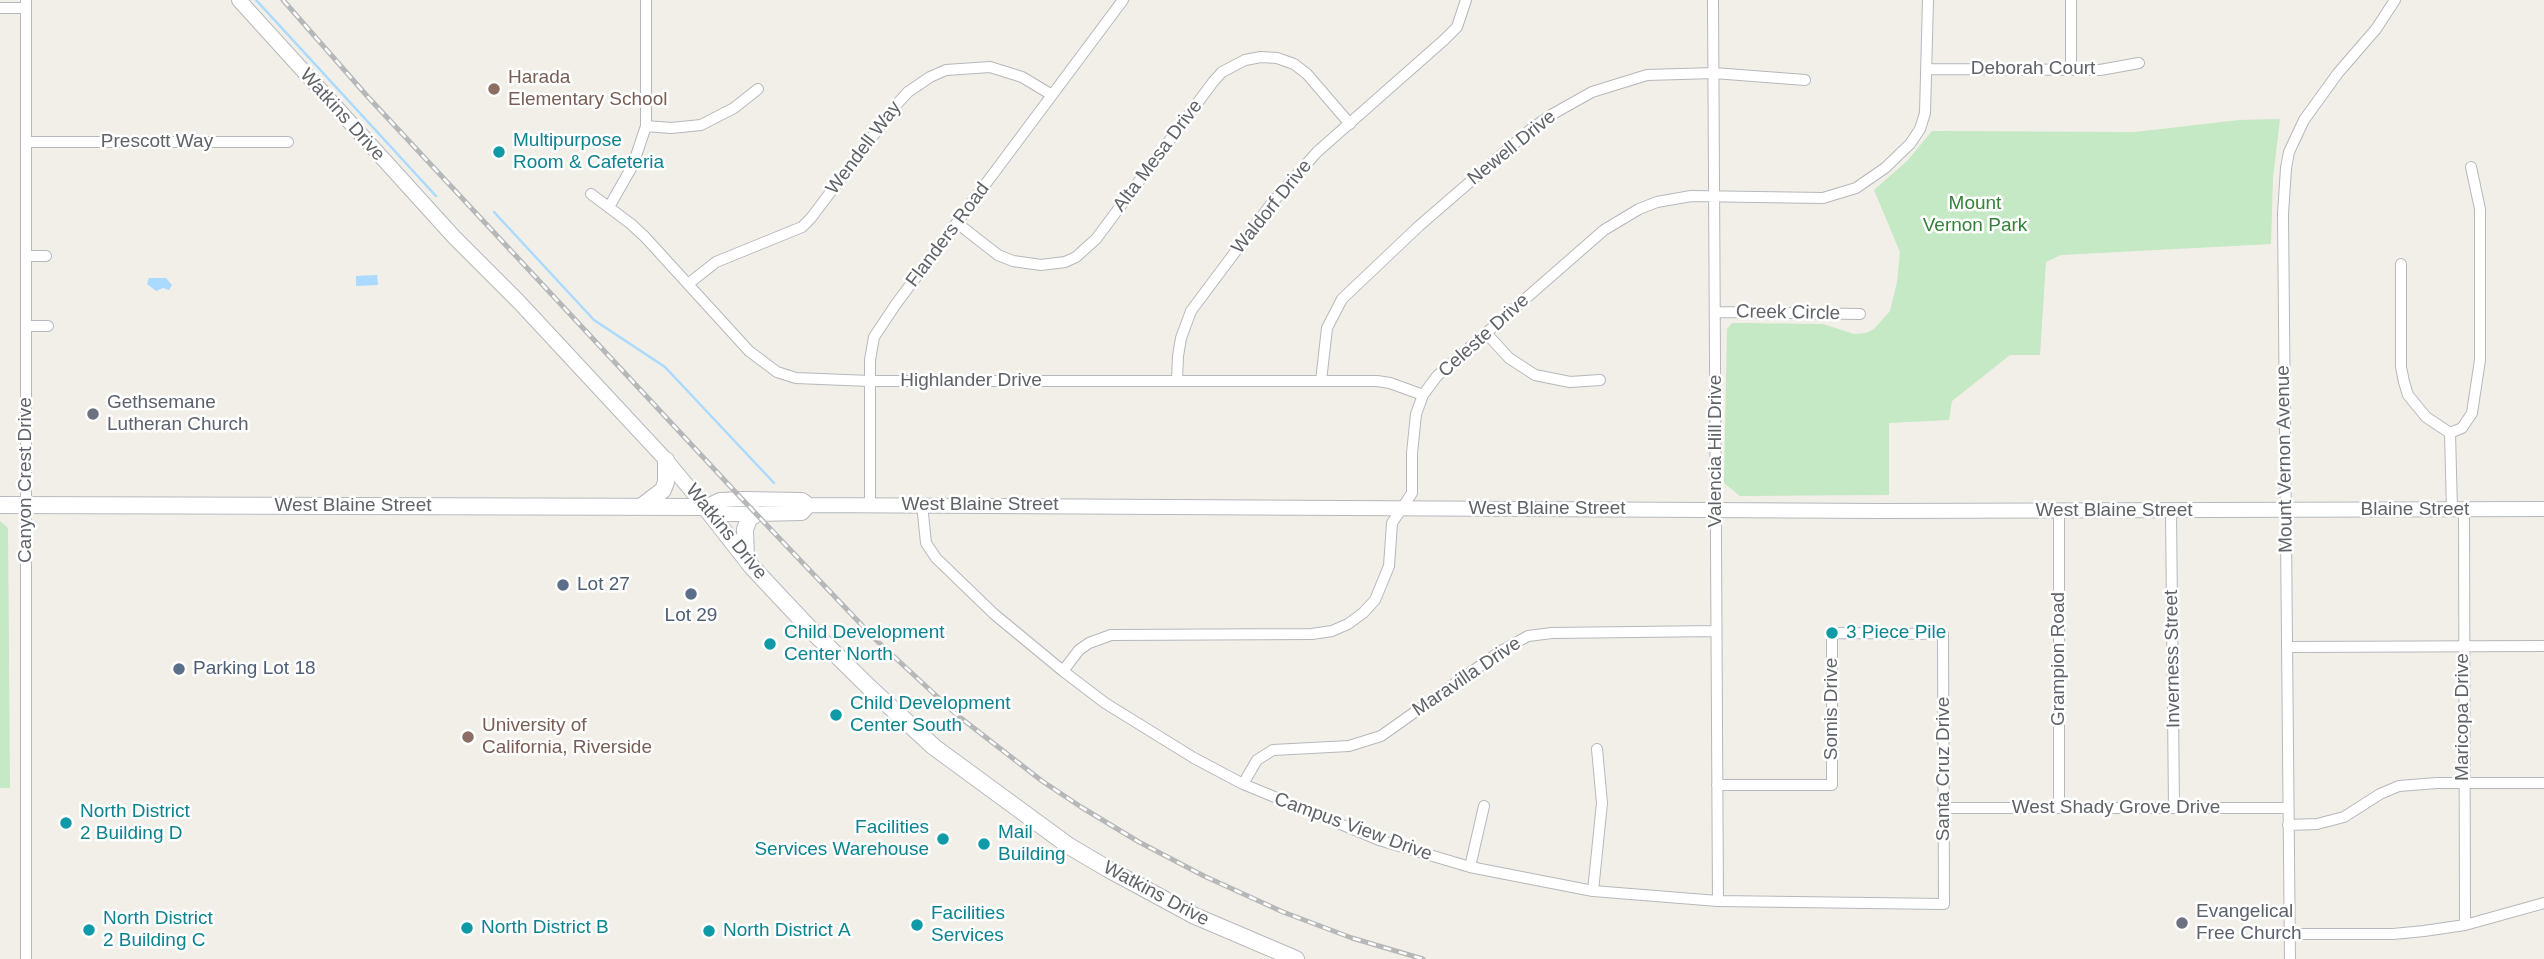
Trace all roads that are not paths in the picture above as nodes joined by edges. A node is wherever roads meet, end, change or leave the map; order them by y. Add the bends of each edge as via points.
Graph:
1 (239, 0) edge
2 (646, 0) edge
3 (1123, 0) edge
4 (1466, 0) edge
5 (1713, 0) edge
6 (1928, 0) edge
7 (2071, 0) edge
8 (2395, 0) edge
9 (26, 4) edge
10 (0, 8) edge
11 (2139, 63) dead end
12 (1927, 69) junction
13 (2071, 69) junction
14 (1714, 73) junction
15 (1805, 80) dead end
16 (758, 89) dead end
17 (1052, 95) junction
18 (1350, 124) junction
19 (646, 126) junction
20 (26, 142) junction
21 (288, 142) dead end
22 (2471, 167) dead end
23 (591, 194) dead end
24 (1716, 196) junction
25 (609, 207) junction
26 (957, 223) junction
27 (26, 256) junction
28 (46, 256) dead end
29 (2401, 264) dead end
30 (688, 284) junction
31 (1716, 312) junction
32 (1860, 314) dead end
33 (26, 326) junction
34 (48, 326) dead end
35 (1486, 333) junction
36 (1177, 380) junction
37 (1600, 380) dead end
38 (870, 381) junction
39 (1321, 381) junction
40 (1423, 395) junction
41 (2451, 433) junction
42 (666, 460) junction
43 (870, 504) junction
44 (922, 504) junction
45 (0, 505) edge
46 (26, 505) junction
47 (809, 505) junction
48 (642, 507) junction
49 (705, 507) junction
50 (1402, 508) junction
51 (2544, 509) edge
52 (1715, 510) junction
53 (2059, 510) junction
54 (2171, 510) junction
55 (2458, 510) junction
56 (2286, 511) junction
57 (756, 514) junction
58 (746, 558) junction
59 (1716, 631) junction
60 (1832, 633) joint
61 (2463, 646) junction
62 (2544, 646) edge
63 (2288, 647) junction
64 (1063, 671) junction
65 (1597, 749) dead end
66 (2463, 783) junction
67 (2544, 783) edge
68 (1243, 784) junction
69 (1717, 785) junction
70 (1484, 806) dead end
71 (1943, 808) junction
72 (2059, 808) junction
73 (2174, 808) junction
74 (2288, 808) junction
75 (2288, 825) junction
76 (1470, 866) junction
77 (1593, 891) junction
78 (1718, 901) junction
79 (2544, 903) edge
80 (1944, 904) joint
81 (2465, 925) junction
82 (2289, 934) junction
83 (2288, 957) edge
84 (26, 959) edge
85 (1296, 959) edge

1 - 42 street, Watkins Drive via 454,237
2 - 19 street
3 - 17 street, Flanders Road
4 - 18 street, Waldorf Drive via 1457,27
5 - 14 street, Valencia Hill Drive
6 - 12 street, Celeste Drive
7 - 13 street
8 - 56 street, Mount Vernon Avenue via 2304,120 2289,152 2283,214
9 - 10 street
9 - 20 street, Canyon Crest Drive
11 - 13 street, Deborah Court via 2100,70
12 - 13 street, Deborah Court
12 - 24 street, Celeste Drive via 1920,129 1897,158 1869,179 1823,198
14 - 15 street, Newell Drive
14 - 24 street, Valencia Hill Drive
14 - 39 street, Newell Drive via 1647,75 1621,81 1571,103 1530,130 1342,299 1327,328
16 - 19 street via 734,108 701,124
17 - 26 street, Flanders Road
17 - 30 street, Wendell Way via 1022,77 990,67 946,70 930,77 897,104 802,227 716,262
18 - 26 street, Alta Mesa Drive via 1294,64 1277,58 1245,60 1213,82 1096,239 1076,257 1053,264 1013,261
18 - 36 street, Waldorf Drive via 1299,170 1198,302 1181,338
19 - 25 street via 633,165
20 - 21 street, Prescott Way
20 - 27 street, Canyon Crest Drive
22 - 41 street via 2480,209 2480,360 2472,413 2462,428
23 - 25 street, Highlander Drive
24 - 31 street, Valencia Hill Drive
24 - 35 street, Celeste Drive via 1657,202 1619,219
25 - 30 street, Highlander Drive via 638,230
26 - 38 street, Flanders Road via 874,337
27 - 28 street
27 - 33 street, Canyon Crest Drive
29 - 41 street via 2404,382 2408,395 2426,417
30 - 38 street, Highlander Drive via 749,351 778,372 796,378
31 - 32 street, Creek Circle
31 - 52 street, Valencia Hill Drive
33 - 34 street
33 - 46 street, Canyon Crest Drive
35 - 37 street via 1509,358 1535,375 1570,382
35 - 40 street, Celeste Drive via 1437,376
36 - 38 street, Highlander Drive
36 - 39 street, Highlander Drive
38 - 43 street, Flanders Road
39 - 40 street, Highlander Drive via 1377,381
40 - 50 street, Celeste Drive via 1413,432 1412,493
41 - 55 street, Maricopa Drive
42 - 48 main road via 663,490
42 - 49 street, Watkins Drive
43 - 44 street, West Blaine Street
43 - 47 street, West Blaine Street
44 - 50 street, West Blaine Street
44 - 64 street, Campus View Drive via 926,543 936,558
45 - 46 main road, West Blaine Street
46 - 48 main road, West Blaine Street
46 - 84 street, Canyon Crest Drive
47 - 49 street, West Blaine Street via 802,500 720,500
47 - 57 street, West Blaine Street via 802,513
48 - 49 main road, West Blaine Street
49 - 57 street, West Blaine Street via 726,514
49 - 58 main road, Watkins Drive
50 - 52 street, West Blaine Street
50 - 64 street, Celeste Drive via 1392,523 1384,585 1375,600 1348,624 1312,634 1111,635 1079,650
51 - 55 street, Blaine Street
52 - 53 street, West Blaine Street
52 - 59 street, Valencia Hill Drive
53 - 54 street, West Blaine Street
53 - 72 street, Grampion Road
54 - 56 street, West Blaine Street
54 - 73 street, Inverness Street
55 - 56 street, Blaine Street
55 - 61 street, Maricopa Drive
56 - 63 street, Mount Vernon Avenue
57 - 58 main road via 745,529
58 - 85 main road, Watkins Drive via 872,690 934,747 1001,798 1069,846 1149,893
59 - 68 street, Maravilla Drive via 1528,636 1381,736 1349,746 1273,750 1257,760
59 - 69 street, Valencia Hill Drive
60 - 69 street, Somis Drive via 1832,785
60 - 71 street, Santa Cruz Drive via 1943,634
61 - 62 street
61 - 63 street
61 - 66 street, Maricopa Drive
63 - 74 street, Mount Vernon Avenue
64 - 68 street, Campus View Drive via 1147,730
65 - 77 street via 1602,803
66 - 67 street
66 - 75 street via 2399,786 2344,817
66 - 81 street, Maricopa Drive
68 - 76 street, Campus View Drive via 1379,840
69 - 78 street, Valencia Hill Drive
70 - 76 street
71 - 72 street, West Shady Grove Drive
71 - 80 street, Santa Cruz Drive
72 - 73 street, West Shady Grove Drive
73 - 74 street, West Shady Grove Drive
74 - 75 street, Mount Vernon Avenue
75 - 82 street, Mount Vernon Avenue
76 - 77 street, Campus View Drive
77 - 78 street, Campus View Drive
78 - 80 street, Campus View Drive
79 - 81 street
81 - 82 street via 2393,934
82 - 83 street, Mount Vernon Avenue

